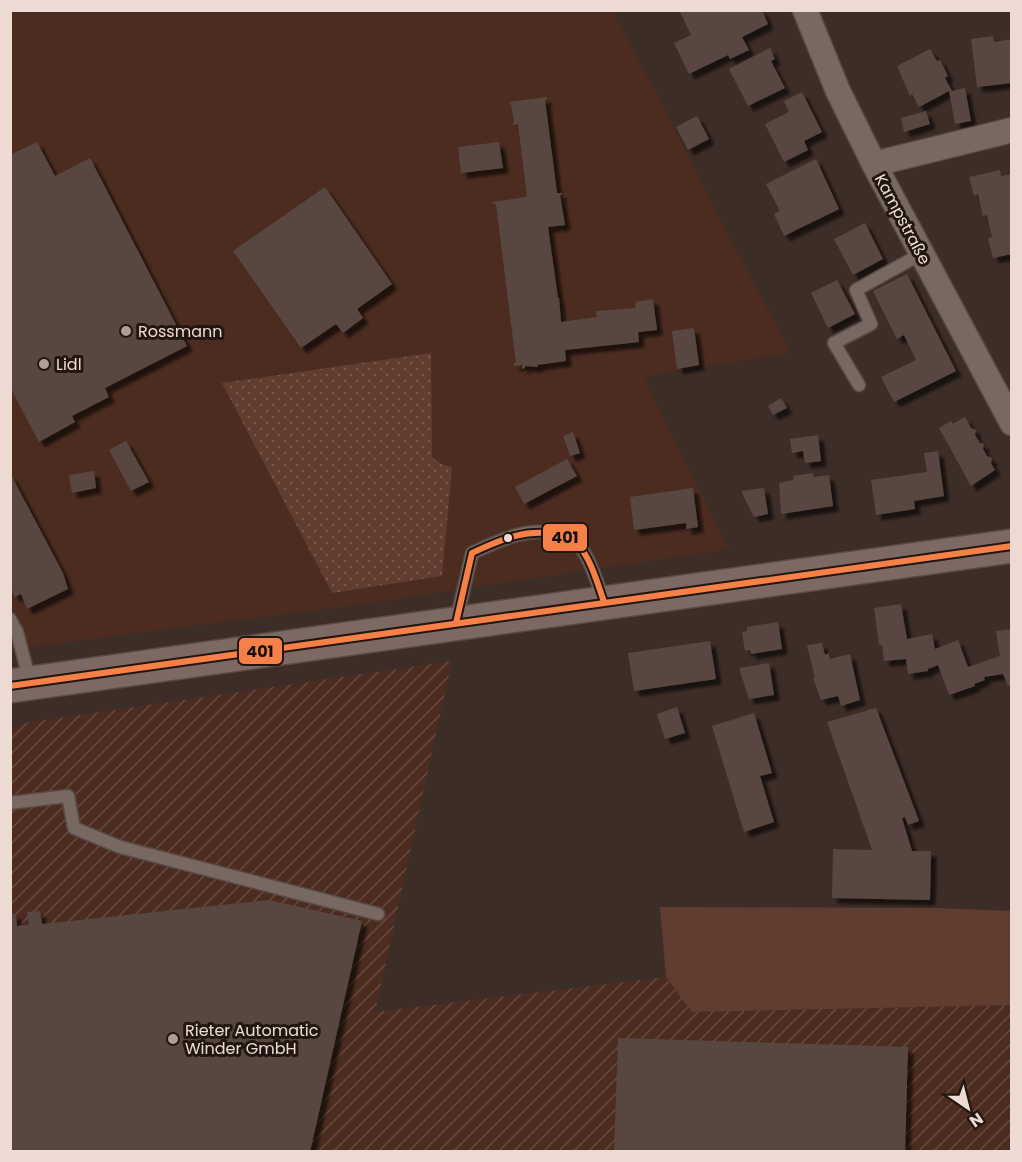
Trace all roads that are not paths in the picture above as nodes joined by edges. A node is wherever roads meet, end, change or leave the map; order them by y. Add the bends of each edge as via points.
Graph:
1 (805, 10) edge
2 (1011, 130) edge
3 (874, 164) junction
4 (921, 254) junction
5 (860, 385) dead end
6 (1011, 423) edge
7 (1011, 546) edge
8 (604, 602) junction
9 (10, 619) edge
10 (456, 623) junction
11 (21, 685) edge
12 (10, 803) edge
13 (378, 914) dead end

1 - 3 street, Kampstraße via 838,91
2 - 3 street
3 - 4 street, Kampstraße
4 - 5 lane via 856,290 871,324 834,344
4 - 6 street, Kampstraße
7 - 8 main road
8 - 10 main road
8 - 10 lane via 588,560 575,541 554,532 538,532 508,537 472,553
9 - 11 lane via 17,632
10 - 11 main road
12 - 13 lane via 68,796 74,828 120,848

